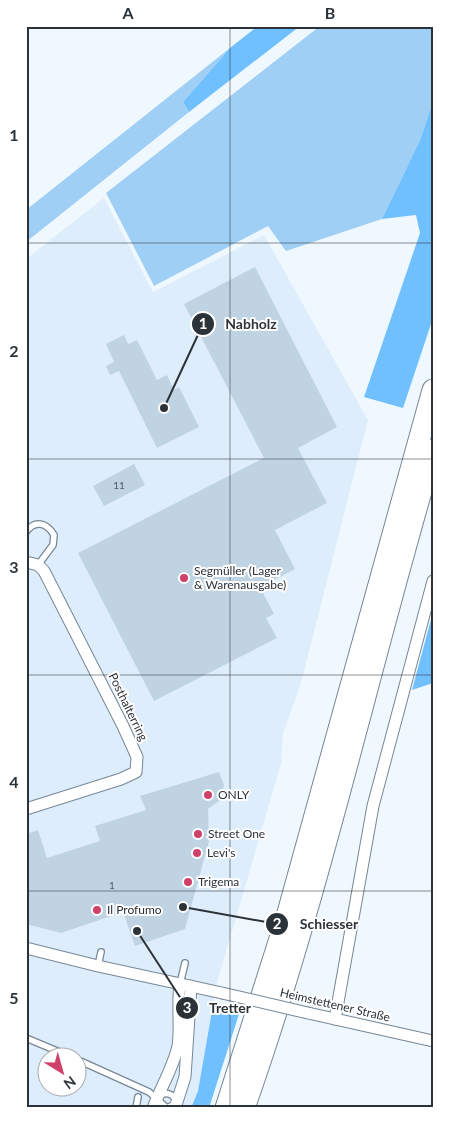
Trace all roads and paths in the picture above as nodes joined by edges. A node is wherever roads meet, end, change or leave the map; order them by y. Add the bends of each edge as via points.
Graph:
1 (433, 390) edge
2 (433, 450) edge
3 (26, 532) edge
4 (32, 563) edge
5 (433, 581) edge
6 (27, 808) edge
7 (26, 948) edge
8 (102, 952) dead end
9 (185, 963) dead end
10 (98, 966) junction
11 (185, 985) junction
12 (336, 1018) junction
13 (26, 1038) edge
14 (433, 1041) edge
15 (45, 1046) edge
16 (88, 1065) edge
17 (138, 1097) dead end
18 (153, 1099) edge
19 (176, 1105) edge
20 (136, 1108) edge
21 (226, 1108) edge
22 (244, 1108) edge

1 - 21 highway via 286,920
2 - 22 highway via 302,925
3 - 4 lane via 40,523 54,535 53,545
4 - 6 street, Posthalterring via 44,571 137,757 136,772 109,778
5 - 12 street via 373,806
7 - 10 street, Heimstettener Straße
8 - 10 lane
9 - 11 lane
10 - 11 street, Heimstettener Straße
11 - 12 street, Heimstettener Straße, bridge
11 - 18 street via 177,1001 178,1045
11 - 19 street via 185,1077
12 - 14 street, Heimstettener Straße
13 - 15 lane
16 - 18 lane via 137,1087
17 - 20 lane
18 - 19 lane via 168,1108
18 - 19 lane via 170,1094

